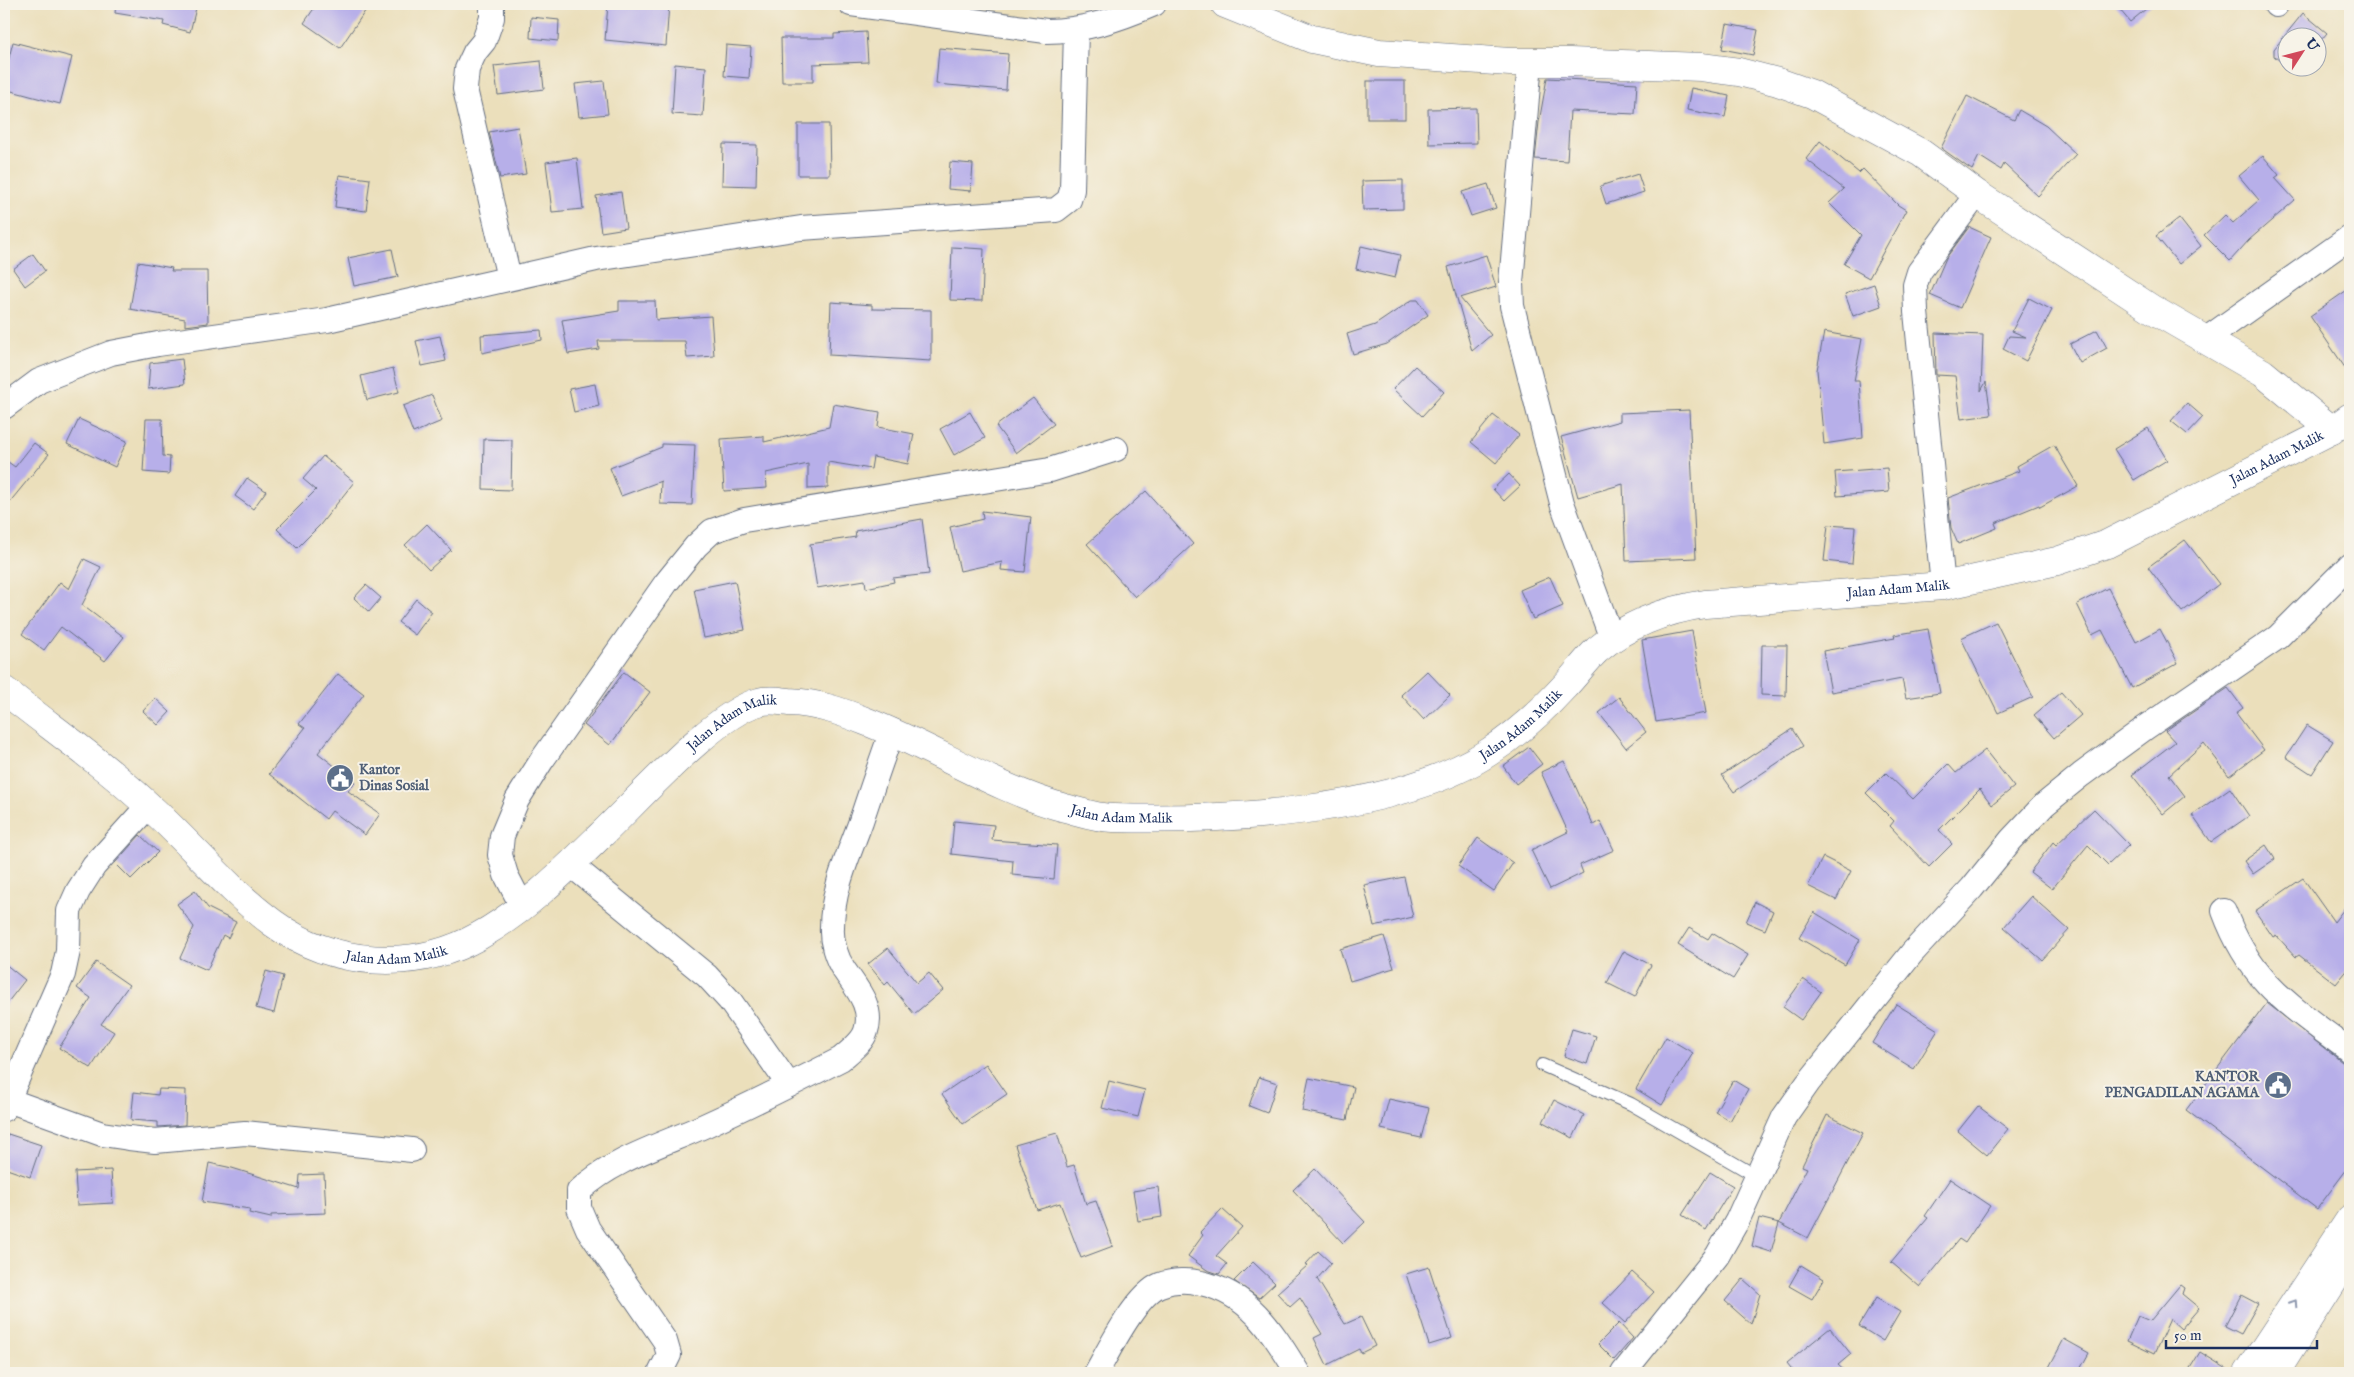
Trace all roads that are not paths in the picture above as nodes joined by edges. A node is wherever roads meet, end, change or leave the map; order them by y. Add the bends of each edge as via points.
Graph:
1 (492, 4) edge
2 (851, 4) edge
3 (1154, 4) edge
4 (1225, 4) edge
5 (1076, 28) junction
6 (1530, 62) junction
7 (1977, 194) junction
8 (2350, 237) edge
9 (509, 278) junction
10 (2205, 340) junction
11 (4, 407) edge
12 (2341, 424) edge
13 (1116, 449) dead end
14 (2350, 565) edge
15 (1943, 586) junction
16 (1612, 639) junction
17 (4, 690) edge
18 (892, 731) junction
19 (149, 805) junction
20 (570, 864) junction
21 (522, 906) junction
22 (2224, 911) dead end
23 (2350, 1051) edge
24 (1542, 1065) dead end
25 (789, 1085) junction
26 (5, 1103) edge
27 (412, 1150) dead end
28 (1758, 1177) junction
29 (2350, 1219) edge
30 (2350, 1255) edge
31 (2289, 1331) junction
32 (660, 1373) edge
33 (1096, 1373) edge
34 (1298, 1373) edge
35 (1623, 1373) edge
36 (2248, 1373) edge
37 (2275, 1373) edge

1 - 9 street via 492,18 484,41 467,69 465,89
2 - 5 street via 1046,31
3 - 5 street via 1105,23
4 - 6 main road via 1331,44 1379,53
5 - 9 street via 1072,190 1069,200 1056,210 801,228 596,259
6 - 7 main road via 1700,67 1778,82 1812,94 1914,149
6 - 16 street via 1511,283 1512,306 1562,503
7 - 10 main road
7 - 15 street via 1919,272 1915,285
8 - 10 street
9 - 11 street via 327,320 111,353 39,381
10 - 12 main road
12 - 15 main road, Jalan Adam Malik via 2107,544 2048,563
13 - 21 street via 1050,470 744,520 712,531 666,583 517,800 502,836 500,855
14 - 28 street via 2278,637 2146,728 2044,805 1912,953 1808,1083 1784,1116
15 - 16 main road, Jalan Adam Malik via 1673,609
16 - 18 main road, Jalan Adam Malik via 1593,654 1564,688 1526,724 1489,752 1453,772 1405,790 1321,807 1192,819 1104,818 1032,799
17 - 19 main road, Jalan Adam Malik
18 - 20 main road, Jalan Adam Malik via 810,703 760,701 714,728
18 - 25 street via 841,873 832,927 834,949 843,969 858,989 869,1016 866,1032 841,1059
19 - 21 main road, Jalan Adam Malik via 246,901 277,926 319,949 351,958 394,961 429,956 484,934
19 - 26 street via 94,866 78,891 69,911 68,951 63,974
20 - 21 main road, Jalan Adam Malik
20 - 25 street via 707,976 730,1001
22 - 23 street via 2233,936 2252,968 2278,996
24 - 28 lane via 1631,1104
25 - 32 street via 612,1167 579,1191 578,1208 588,1229 665,1341 669,1355
26 - 27 street via 102,1134 129,1138 155,1141 245,1133
28 - 35 street via 1717,1256
31 -> 29 main road
30 - 31 main road
31 - 36 main road
31 - 37 main road
33 - 34 street via 1136,1306 1159,1285 1188,1280 1220,1288 1245,1303 1271,1330

